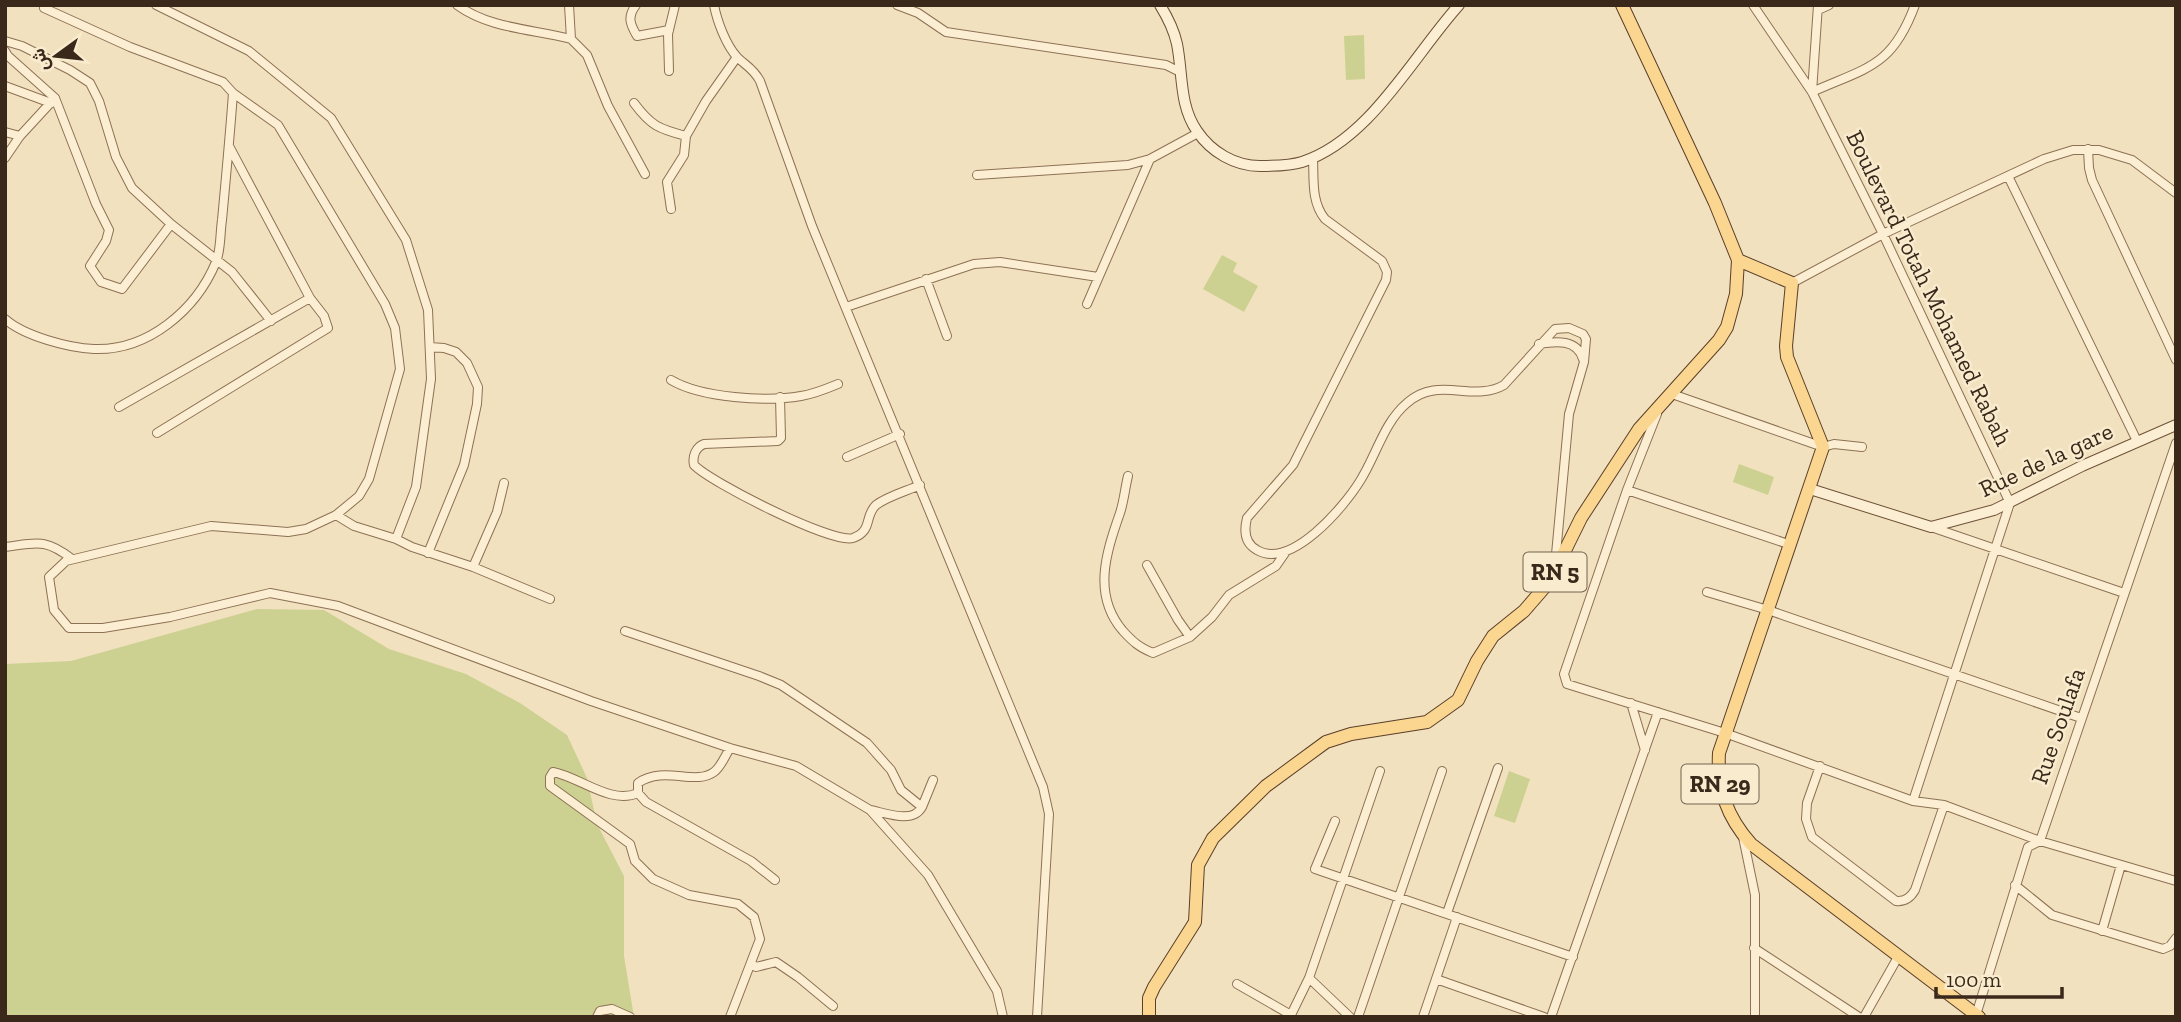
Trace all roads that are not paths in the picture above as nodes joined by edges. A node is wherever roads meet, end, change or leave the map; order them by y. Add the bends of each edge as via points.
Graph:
1 (156, 5) edge
2 (457, 5) edge
3 (569, 5) edge
4 (636, 5) edge
5 (675, 5) edge
6 (714, 5) edge
7 (897, 5) edge
8 (1160, 5) edge
9 (1459, 5) edge
10 (1622, 5) edge
11 (1753, 5) edge
12 (1829, 5) edge
13 (1915, 5) edge
14 (44, 8) dead end
15 (1818, 8) edge
16 (669, 30) junction
17 (571, 39) junction
18 (5, 41) edge
19 (5, 51) edge
20 (737, 57) junction
21 (669, 71) dead end
22 (1180, 72) junction
23 (5, 86) edge
24 (1812, 92) junction
25 (233, 93) junction
26 (53, 100) junction
27 (634, 103) dead end
28 (5, 132) edge
29 (1198, 133) junction
30 (20, 136) junction
31 (686, 136) junction
32 (229, 146) junction
33 (2088, 149) junction
34 (5, 158) edge
35 (1313, 158) junction
36 (1150, 159) junction
37 (645, 174) dead end
38 (976, 175) dead end
39 (2008, 176) junction
40 (2176, 192) edge
41 (671, 209) dead end
42 (171, 223) junction
43 (1883, 234) junction
44 (218, 260) junction
45 (1738, 260) junction
46 (1098, 277) junction
47 (926, 279) junction
48 (1792, 283) junction
49 (310, 298) junction
50 (1087, 304) dead end
51 (846, 307) junction
52 (5, 319) edge
53 (271, 321) junction
54 (947, 336) dead end
55 (1539, 344) junction
56 (430, 347) junction
57 (2176, 360) edge
58 (1584, 362) junction
59 (671, 380) dead end
60 (838, 384) dead end
61 (1672, 394) junction
62 (780, 397) junction
63 (1661, 405) junction
64 (119, 407) dead end
65 (2176, 425) edge
66 (157, 433) dead end
67 (900, 434) junction
68 (2137, 441) junction
69 (2176, 443) edge
70 (1823, 447) junction
71 (1862, 447) dead end
72 (847, 457) dead end
73 (1128, 476) dead end
74 (503, 483) dead end
75 (920, 485) junction
76 (1810, 489) junction
77 (1627, 490) junction
78 (2010, 503) junction
79 (336, 515) junction
80 (1931, 527) junction
81 (396, 538) junction
82 (1791, 545) junction
83 (5, 547) edge
84 (1995, 550) junction
85 (428, 552) junction
86 (1285, 553) junction
87 (72, 559) junction
88 (1147, 565) dead end
89 (473, 567) junction
90 (1555, 573) junction
91 (1707, 592) dead end
92 (2124, 593) junction
93 (550, 599) dead end
94 (1768, 610) junction
95 (625, 631) dead end
96 (1190, 637) junction
97 (1955, 675) junction
98 (1631, 703) junction
99 (1658, 712) junction
100 (2081, 718) junction
101 (1725, 733) junction
102 (730, 748) junction
103 (1645, 751) junction
104 (1819, 766) junction
105 (1499, 768) dead end
106 (1380, 771) dead end
107 (1442, 771) dead end
108 (933, 780) dead end
109 (638, 793) junction
110 (1913, 801) junction
111 (1944, 805) junction
112 (922, 807) junction
113 (870, 810) junction
114 (1335, 821) dead end
115 (1742, 834) junction
116 (2040, 841) junction
117 (2121, 865) junction
118 (1342, 878) junction
119 (775, 880) dead end
120 (2176, 881) edge
121 (2015, 885) junction
122 (1399, 896) junction
123 (1447, 913) junction
124 (1457, 917) junction
125 (2102, 931) junction
126 (2176, 938) edge
127 (1754, 948) junction
128 (1573, 957) junction
129 (1898, 957) junction
130 (751, 964) junction
131 (1309, 978) junction
132 (1436, 979) junction
133 (1237, 984) dead end
134 (833, 1006) dead end
135 (1290, 1016) edge
136 (1978, 1016) edge
137 (597, 1017) edge
138 (630, 1017) edge
139 (730, 1017) edge
140 (1003, 1017) edge
141 (1037, 1017) edge
142 (1149, 1017) edge
143 (1350, 1017) edge
144 (1358, 1017) edge
145 (1423, 1017) edge
146 (1544, 1017) edge
147 (1551, 1017) edge
148 (1755, 1017) edge
149 (1862, 1017) edge

1 - 56 street via 249,51 331,118 406,240 428,310
2 - 17 street via 499,24
3 - 17 street
4 - 16 street via 629,23 637,36
5 - 16 street
6 - 20 street
7 - 22 street via 946,32 1166,65
8 - 22 street via 1177,45
9 - 35 street via 1360,124
10 - 45 main road, RN 5
11 - 24 street, Boulevard Totah Mohamed Rabah
12 - 15 street
13 - 24 street via 1901,38 1887,56
14 - 25 street via 223,82
15 - 24 street
16 - 21 street
17 - 37 street via 587,55
18 - 42 street via 90,83 132,188
19 - 26 street
20 - 31 street
20 - 51 street via 760,81
22 - 29 street via 1186,111
23 - 26 street
24 - 43 street, Boulevard Totah Mohamed Rabah
25 - 32 street
25 - 79 street via 278,125 395,328 400,369 369,479 359,496
26 - 30 street
26 - 42 street via 109,230 90,264 101,282 122,289
27 - 31 street via 650,124
28 - 30 street
29 - 35 street via 1227,158 1249,166
29 - 36 street
30 - 34 street
31 - 41 street via 684,155 667,182
32 - 44 street
32 - 49 street
33 - 39 street via 2044,159
33 - 40 street via 2132,160
33 - 57 street via 2092,180
35 - 86 street via 1319,211 1382,261 1387,272 1293,465 1247,518 1244,527 1251,547 1261,553
36 - 38 street via 1128,165
36 - 46 street
39 - 43 street
39 - 68 street
42 - 44 street
43 - 48 street
43 - 78 street, Boulevard Totah Mohamed Rabah
44 - 52 street via 195,301 169,324 112,350 50,341
44 - 53 street
45 - 48 main road
45 - 61 main road, RN 5 via 1727,327
46 - 47 street via 1000,262 974,264
46 - 50 street
47 - 51 street
47 - 54 street
48 - 70 main road via 1787,357
49 - 53 street
49 - 66 street via 328,328
51 - 67 street
53 - 64 street
55 - 58 street via 1563,342 1576,347
55 - 58 street via 1555,329 1569,328 1586,339
55 - 86 street via 1494,391 1431,389 1406,403 1359,484 1311,536
56 - 81 street via 431,379 416,487
56 - 85 street via 456,352 478,387 464,464
58 - 90 street via 1569,414
59 - 62 street via 707,393
60 - 62 street via 805,396
61 - 63 main road, RN 5
61 - 70 street
62 - 75 street via 778,441 704,443 694,454 694,465 739,494 844,539 865,530 878,504
63 - 77 street
63 - 90 main road, RN 5 via 1607,475
65 - 68 street, Rue de la gare
67 - 72 street
67 - 75 street
68 - 78 street, Rue de la gare
69 - 92 street, Rue Soulafa
70 - 71 street
70 - 76 main road, RN 29
73 - 96 street via 1104,567 1105,597 1116,622 1137,646 1153,653
74 - 89 street via 497,512
75 - 141 street via 1043,787 1049,814
76 - 80 street
76 - 82 main road, RN 29
77 - 82 street
77 - 98 street via 1564,674 1567,684
78 - 80 street, Rue de la gare
78 - 84 street
79 - 81 street via 354,526
79 - 87 street via 288,532 211,526
80 - 84 street
81 - 85 street
82 - 94 main road, RN 29
83 - 87 street via 44,542
84 - 92 street
84 - 97 street
85 - 89 street
86 - 96 street via 1276,566 1229,595
87 - 102 street via 49,577 54,610 69,628 103,628 170,617 270,593 338,606
88 - 96 street
89 - 93 street
90 - 142 main road, RN 5 via 1524,611 1493,636 1458,700 1444,712 1427,722 1325,742 1266,786 1213,838 1198,865 1195,922 1154,987
91 - 94 street
92 - 100 street, Rue Soulafa
94 - 97 street
94 - 101 main road, RN 29
95 - 112 street via 781,685 867,743 891,770 901,790
97 - 100 street
97 - 110 street
98 - 99 street
98 - 103 street
99 - 101 street
99 - 103 street
100 - 116 street, Rue Soulafa
101 - 104 street
101 - 115 main road, RN 29 via 1719,781 1727,811
102 - 109 street via 716,771 704,777 649,775 638,783
102 - 113 street via 796,766
103 - 128 street
104 - 110 street
104 - 111 street via 1807,803 1812,837 1896,901 1916,890
105 - 123 street
106 - 118 street
107 - 122 street
108 - 112 street
109 - 119 street
109 - 130 street via 629,797 611,794 563,774 552,772 550,777 550,786 630,844 635,861 653,879 689,895 738,904 754,917 760,939
110 - 111 street
111 - 116 street
112 - 113 street via 912,817
113 - 140 street via 929,875 997,991
114 - 118 street via 1315,869
115 - 127 street via 1755,895
115 - 129 main road, RN 29
116 - 117 street
116 - 121 street, Rue Soulafa via 2028,846
117 - 120 street
117 - 125 street
118 - 122 street
118 - 131 street
121 - 125 street via 2052,915
121 - 136 street, Rue Soulafa
122 - 123 street
122 - 144 street
123 - 124 street
124 - 128 street
124 - 132 street
125 - 126 street via 2163,948
127 - 148 street
127 - 149 street
128 - 147 street
129 - 136 main road, RN 29
129 - 149 street
130 - 134 street via 776,962
130 - 139 street
131 - 135 street
131 - 143 street
132 - 145 street
132 - 146 street
133 - 135 street
137 - 138 street via 600,1011 612,1009

